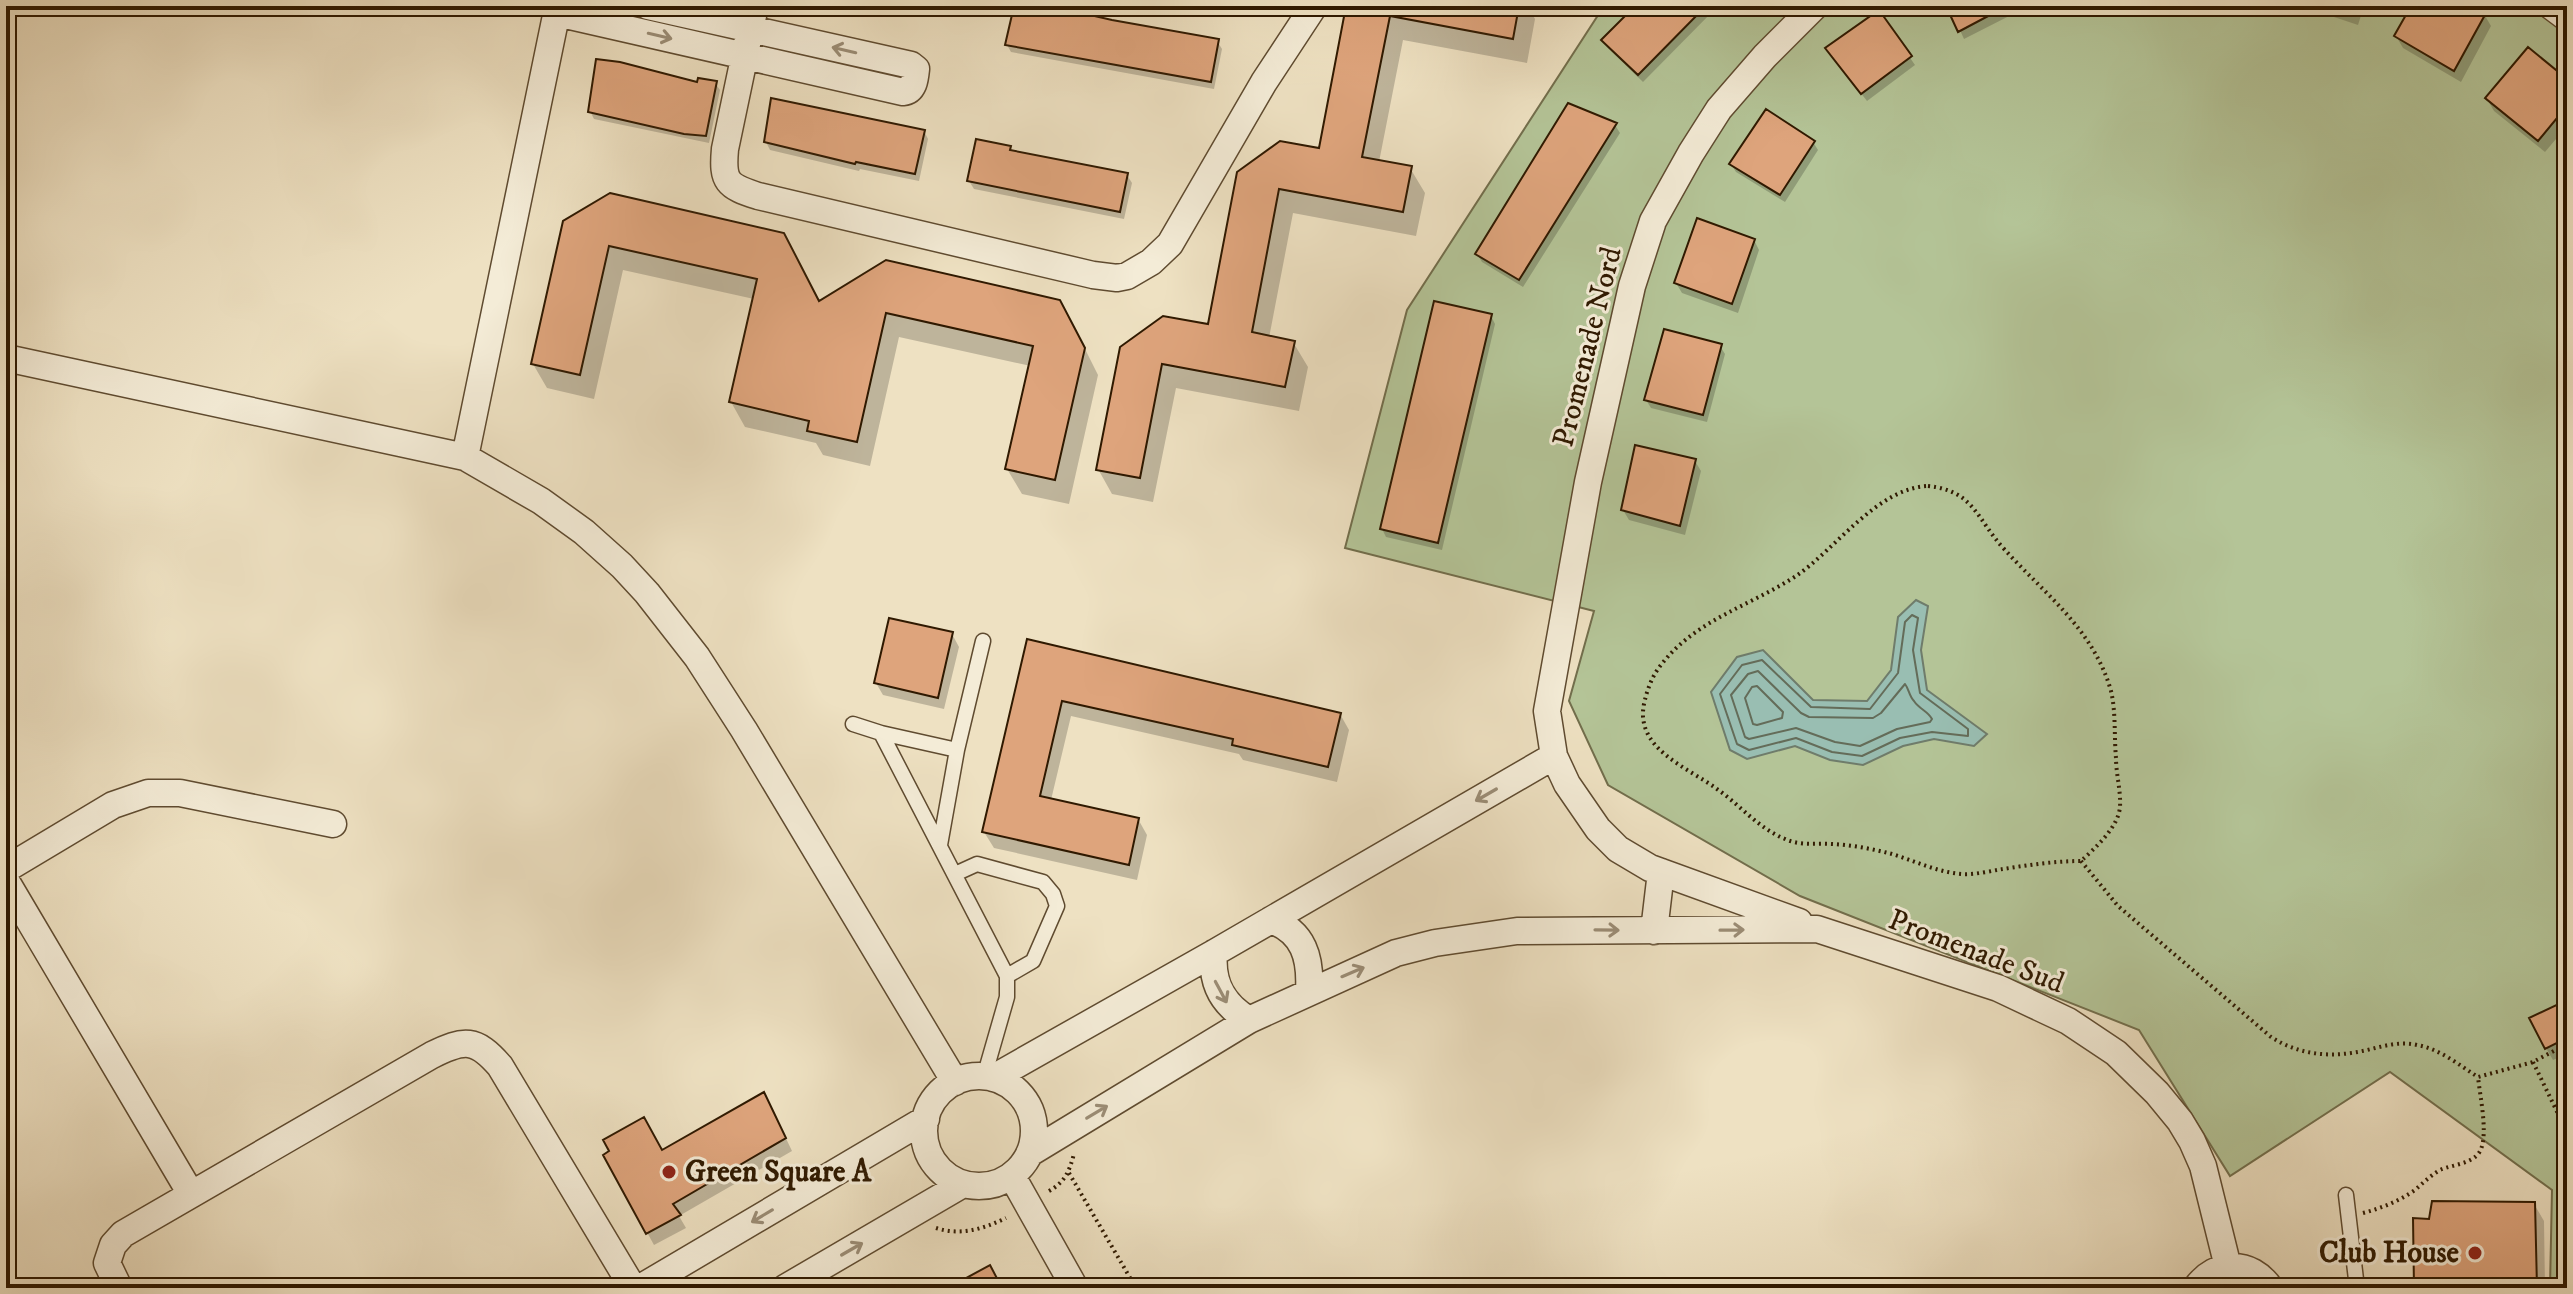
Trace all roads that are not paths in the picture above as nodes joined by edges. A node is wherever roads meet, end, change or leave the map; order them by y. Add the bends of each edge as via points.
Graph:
1 (648, 6) edge
2 (1314, 6) edge
3 (1815, 6) edge
4 (2551, 6) edge
5 (557, 9) edge
6 (753, 17) edge
7 (2567, 18) edge
8 (745, 55) junction
9 (6, 358) edge
10 (465, 457) junction
11 (983, 641) dead end
12 (853, 724) dead end
13 (881, 733) junction
14 (957, 750) junction
15 (1554, 756) junction
16 (333, 824) dead end
17 (940, 845) junction
18 (6, 869) edge
19 (1661, 872) junction
20 (955, 874) junction
21 (6, 881) edge
22 (1271, 920) junction
23 (1817, 929) junction
24 (1654, 931) junction
25 (1214, 953) junction
26 (1007, 976) junction
27 (1309, 991) junction
28 (1249, 1020) junction
29 (988, 1077) junction
30 (955, 1082) junction
31 (926, 1119) junction
32 (1030, 1153) junction
33 (1012, 1176) junction
34 (963, 1184) junction
35 (191, 1194) junction
36 (2346, 1195) dead end
37 (2228, 1267) junction
38 (119, 1288) edge
39 (633, 1288) edge
40 (640, 1288) edge
41 (785, 1288) edge
42 (1075, 1288) edge
43 (2196, 1288) edge
44 (2270, 1288) edge
45 (2357, 1288) edge

1 - 6 street
2 - 8 street via 1170,244 1139,270 1117,278 736,189 723,168
3 - 15 street, Promenade Nord via 1707,127 1663,201 1639,261 1588,482 1555,662 1547,711
4 - 7 street
5 -> 8 street
5 - 10 street
6 - 8 street
8 -> 6 street via 903,92 913,86 916,69 911,65
9 - 10 street
10 - 30 street via 584,532 675,627 722,694
11 - 14 lane
12 - 13 lane
13 - 14 lane
13 - 17 lane
14 - 17 lane
15 - 19 street, Promenade Nord via 1598,829 1629,857
15 -> 22 street
16 - 18 street via 180,793 148,793 113,805
17 - 20 lane
19 - 23 street, Promenade Nord
19 - 24 street
20 - 26 lane
20 - 26 lane via 977,864 1043,882 1053,894 1057,906 1033,961
21 - 35 street
22 - 25 street
22 - 27 street via 1295,934 1305,949
24 -> 23 street, Promenade Sud
23 - 37 street, Promenade Sud via 1998,988 2068,1021 2116,1053 2186,1130 2203,1166
27 -> 24 street, Promenade Sud via 1396,953 1444,941 1551,929
25 -> 28 street via 1213,971 1222,996
25 - 29 street
26 - 29 lane
27 - 28 street
32 -> 28 street
29 - 30 street
29 - 32 street via 1018,1092 1029,1107 1035,1135
30 - 31 street via 933,1101
31 - 34 street via 931,1159
31 -> 40 street
32 - 33 street
33 - 34 street via 984,1186
33 - 42 street via 1017,1210
41 -> 34 street
35 - 38 street via 117,1239 107,1263
35 - 39 street via 432,1055 457,1043 472,1043 500,1066
36 - 45 lane
37 - 43 street via 2211,1273
37 - 44 street via 2251,1270

